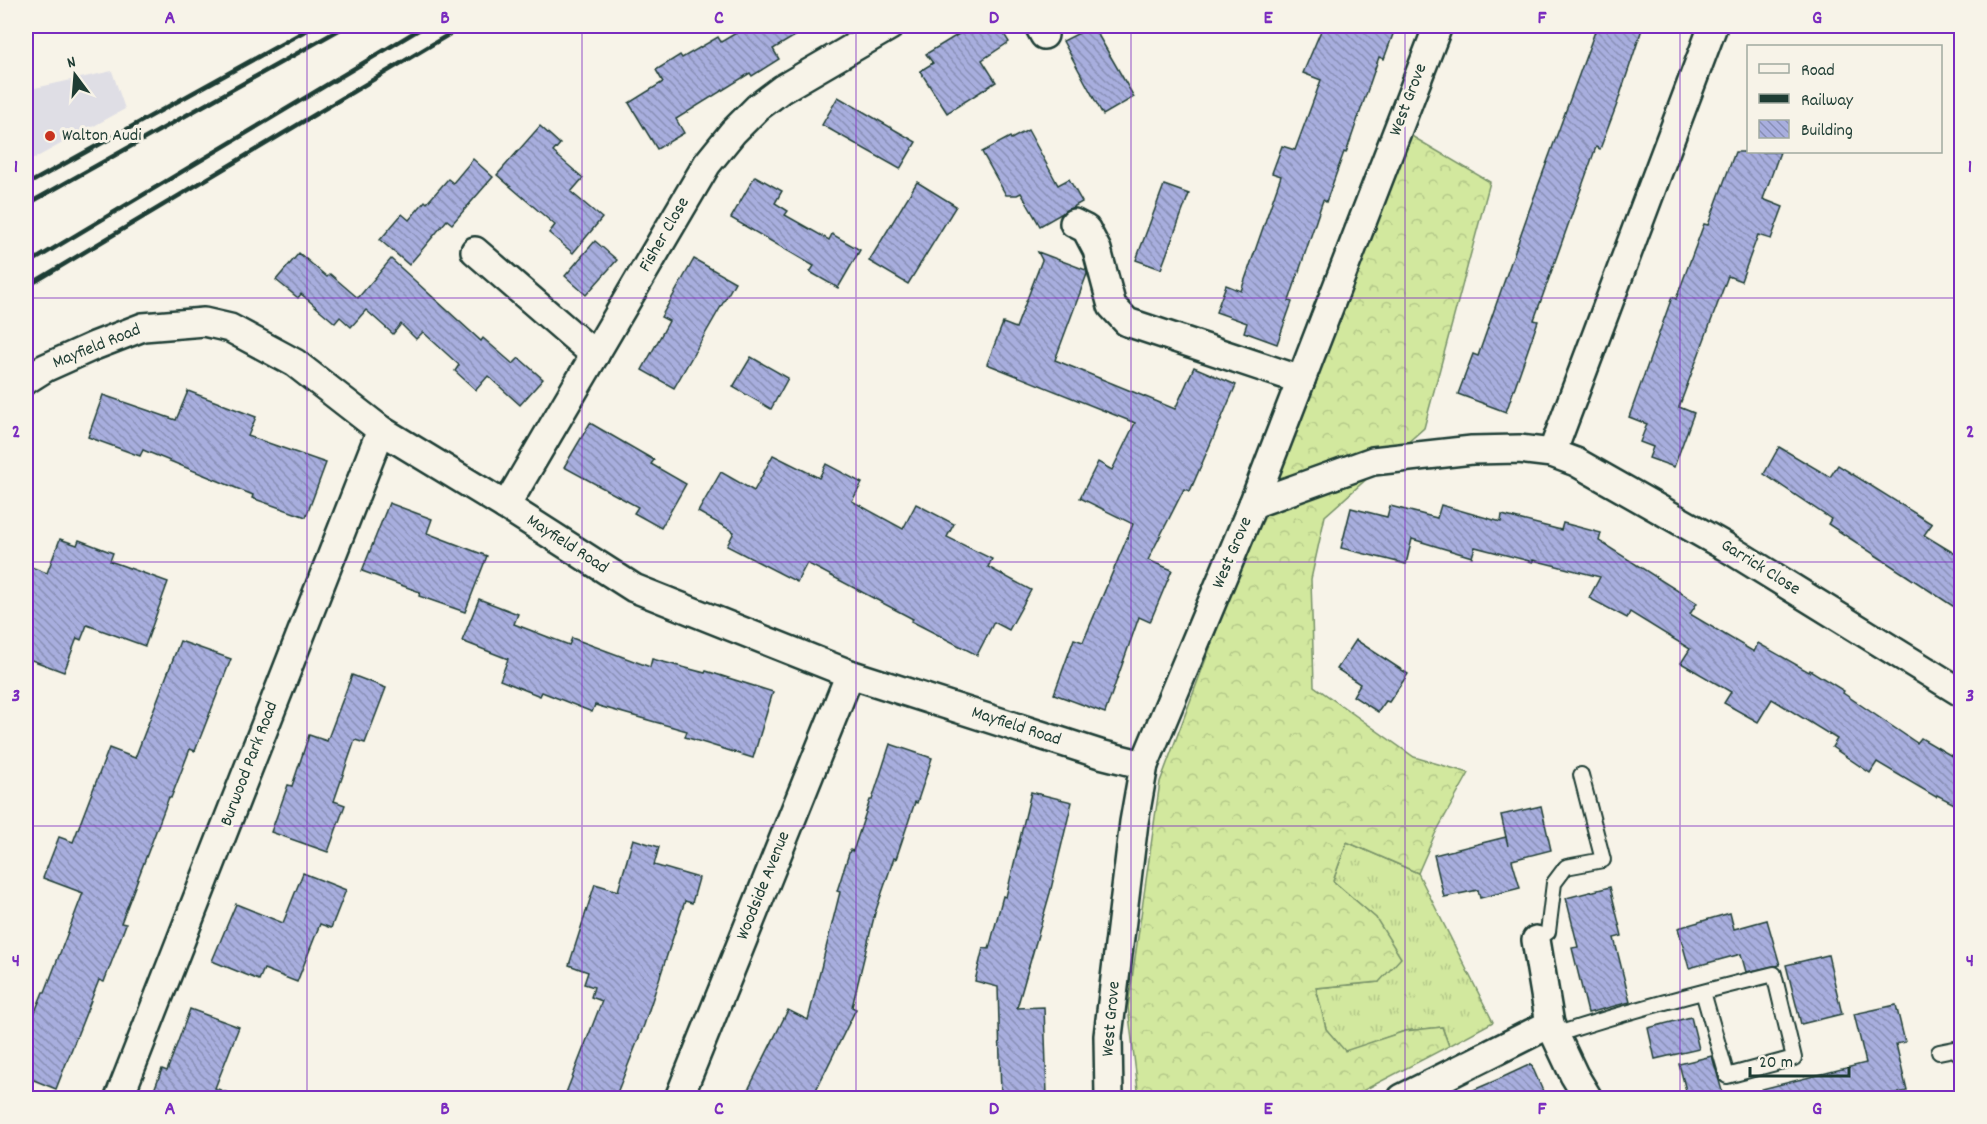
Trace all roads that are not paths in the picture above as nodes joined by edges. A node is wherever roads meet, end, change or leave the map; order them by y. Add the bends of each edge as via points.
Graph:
1 (890, 26) edge
2 (1438, 26) edge
3 (1713, 26) edge
4 (1074, 223) dead end
5 (475, 251) dead end
6 (595, 355) junction
7 (26, 380) edge
8 (1300, 380) junction
9 (381, 430) junction
10 (1552, 453) junction
11 (1253, 504) junction
12 (506, 506) junction
13 (850, 674) junction
14 (1962, 693) edge
15 (1144, 765) junction
16 (1581, 776) dead end
17 (1536, 940) joint
18 (1703, 992) junction
19 (1553, 1029) junction
20 (1939, 1052) dead end
21 (1962, 1056) edge
22 (119, 1098) edge
23 (679, 1098) edge
24 (1109, 1098) edge
25 (1402, 1098) edge
26 (1588, 1098) edge

1 - 6 street, Fisher Close via 782,89 733,132 707,164
2 - 8 street, West Grove
3 - 10 street
4 - 8 street via 1086,229 1097,250 1112,306 1127,322
5 - 6 street
6 - 12 street, Fisher Close
7 - 9 street, Mayfield Road via 45,368 143,327 204,322 230,328 295,363
8 - 11 street, West Grove
9 - 12 street, Mayfield Road
9 - 22 street, Burwood Park Road
10 - 11 street, Garrick Close via 1472,450 1372,461
10 - 14 street, Garrick Close via 1576,462 1726,547
11 - 15 street, West Grove
12 - 13 street, Mayfield Road via 634,588
13 - 15 street, Mayfield Road
13 - 23 street, Woodside Avenue
15 - 24 street, West Grove via 1108,1036
16 - 17 lane via 1603,860 1566,867 1554,883 1548,932
17 - 19 street
18 - 18 lane via 1774,974 1794,1058 1727,1076
18 - 19 lane
19 - 25 street
19 - 26 street
20 - 21 lane via 1954,1049

